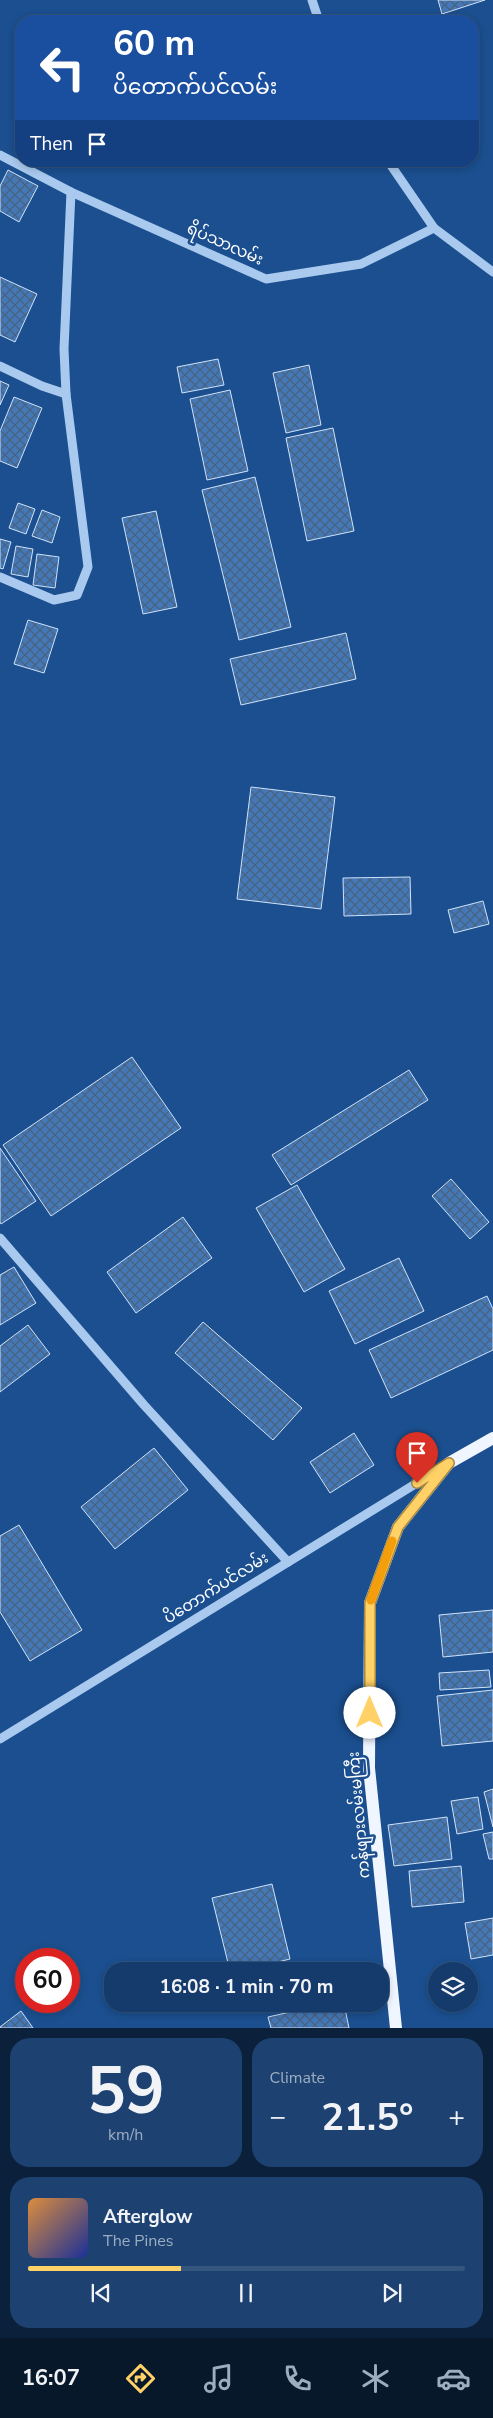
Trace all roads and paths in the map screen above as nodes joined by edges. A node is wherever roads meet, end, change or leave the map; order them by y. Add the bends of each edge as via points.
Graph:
1 (312, 0) edge
2 (317, 15) edge
3 (0, 154) edge
4 (15, 162) edge
5 (24, 167) edge
6 (392, 167) edge
7 (71, 192) junction
8 (434, 228) junction
9 (493, 272) edge
10 (0, 366) edge
11 (66, 394) junction
12 (0, 577) edge
13 (0, 1238) edge
14 (493, 1438) edge
15 (449, 1463) junction
16 (288, 1562) junction
17 (0, 1739) edge
18 (396, 2028) edge

1 - 2 street
3 - 4 street, ရိပ်သာလမ်း
5 - 7 street, ရိပ်သာလမ်း
6 - 8 street
7 - 8 street, ရိပ်သာလမ်း via 266,279 361,264
7 - 11 street via 64,349
8 - 9 street
10 - 11 street
11 - 12 street via 88,567 77,595 54,600
13 - 16 street via 144,1405
14 - 15 main road, ကန်ဖျားလမ်းမကြီး
15 - 16 street, ပိတောက်ပင်လမ်း
15 - 18 main road, ကန်ဖျားလမ်းမကြီး via 398,1527 370,1603 369,1768
16 - 17 street, ပိတောက်ပင်လမ်း

